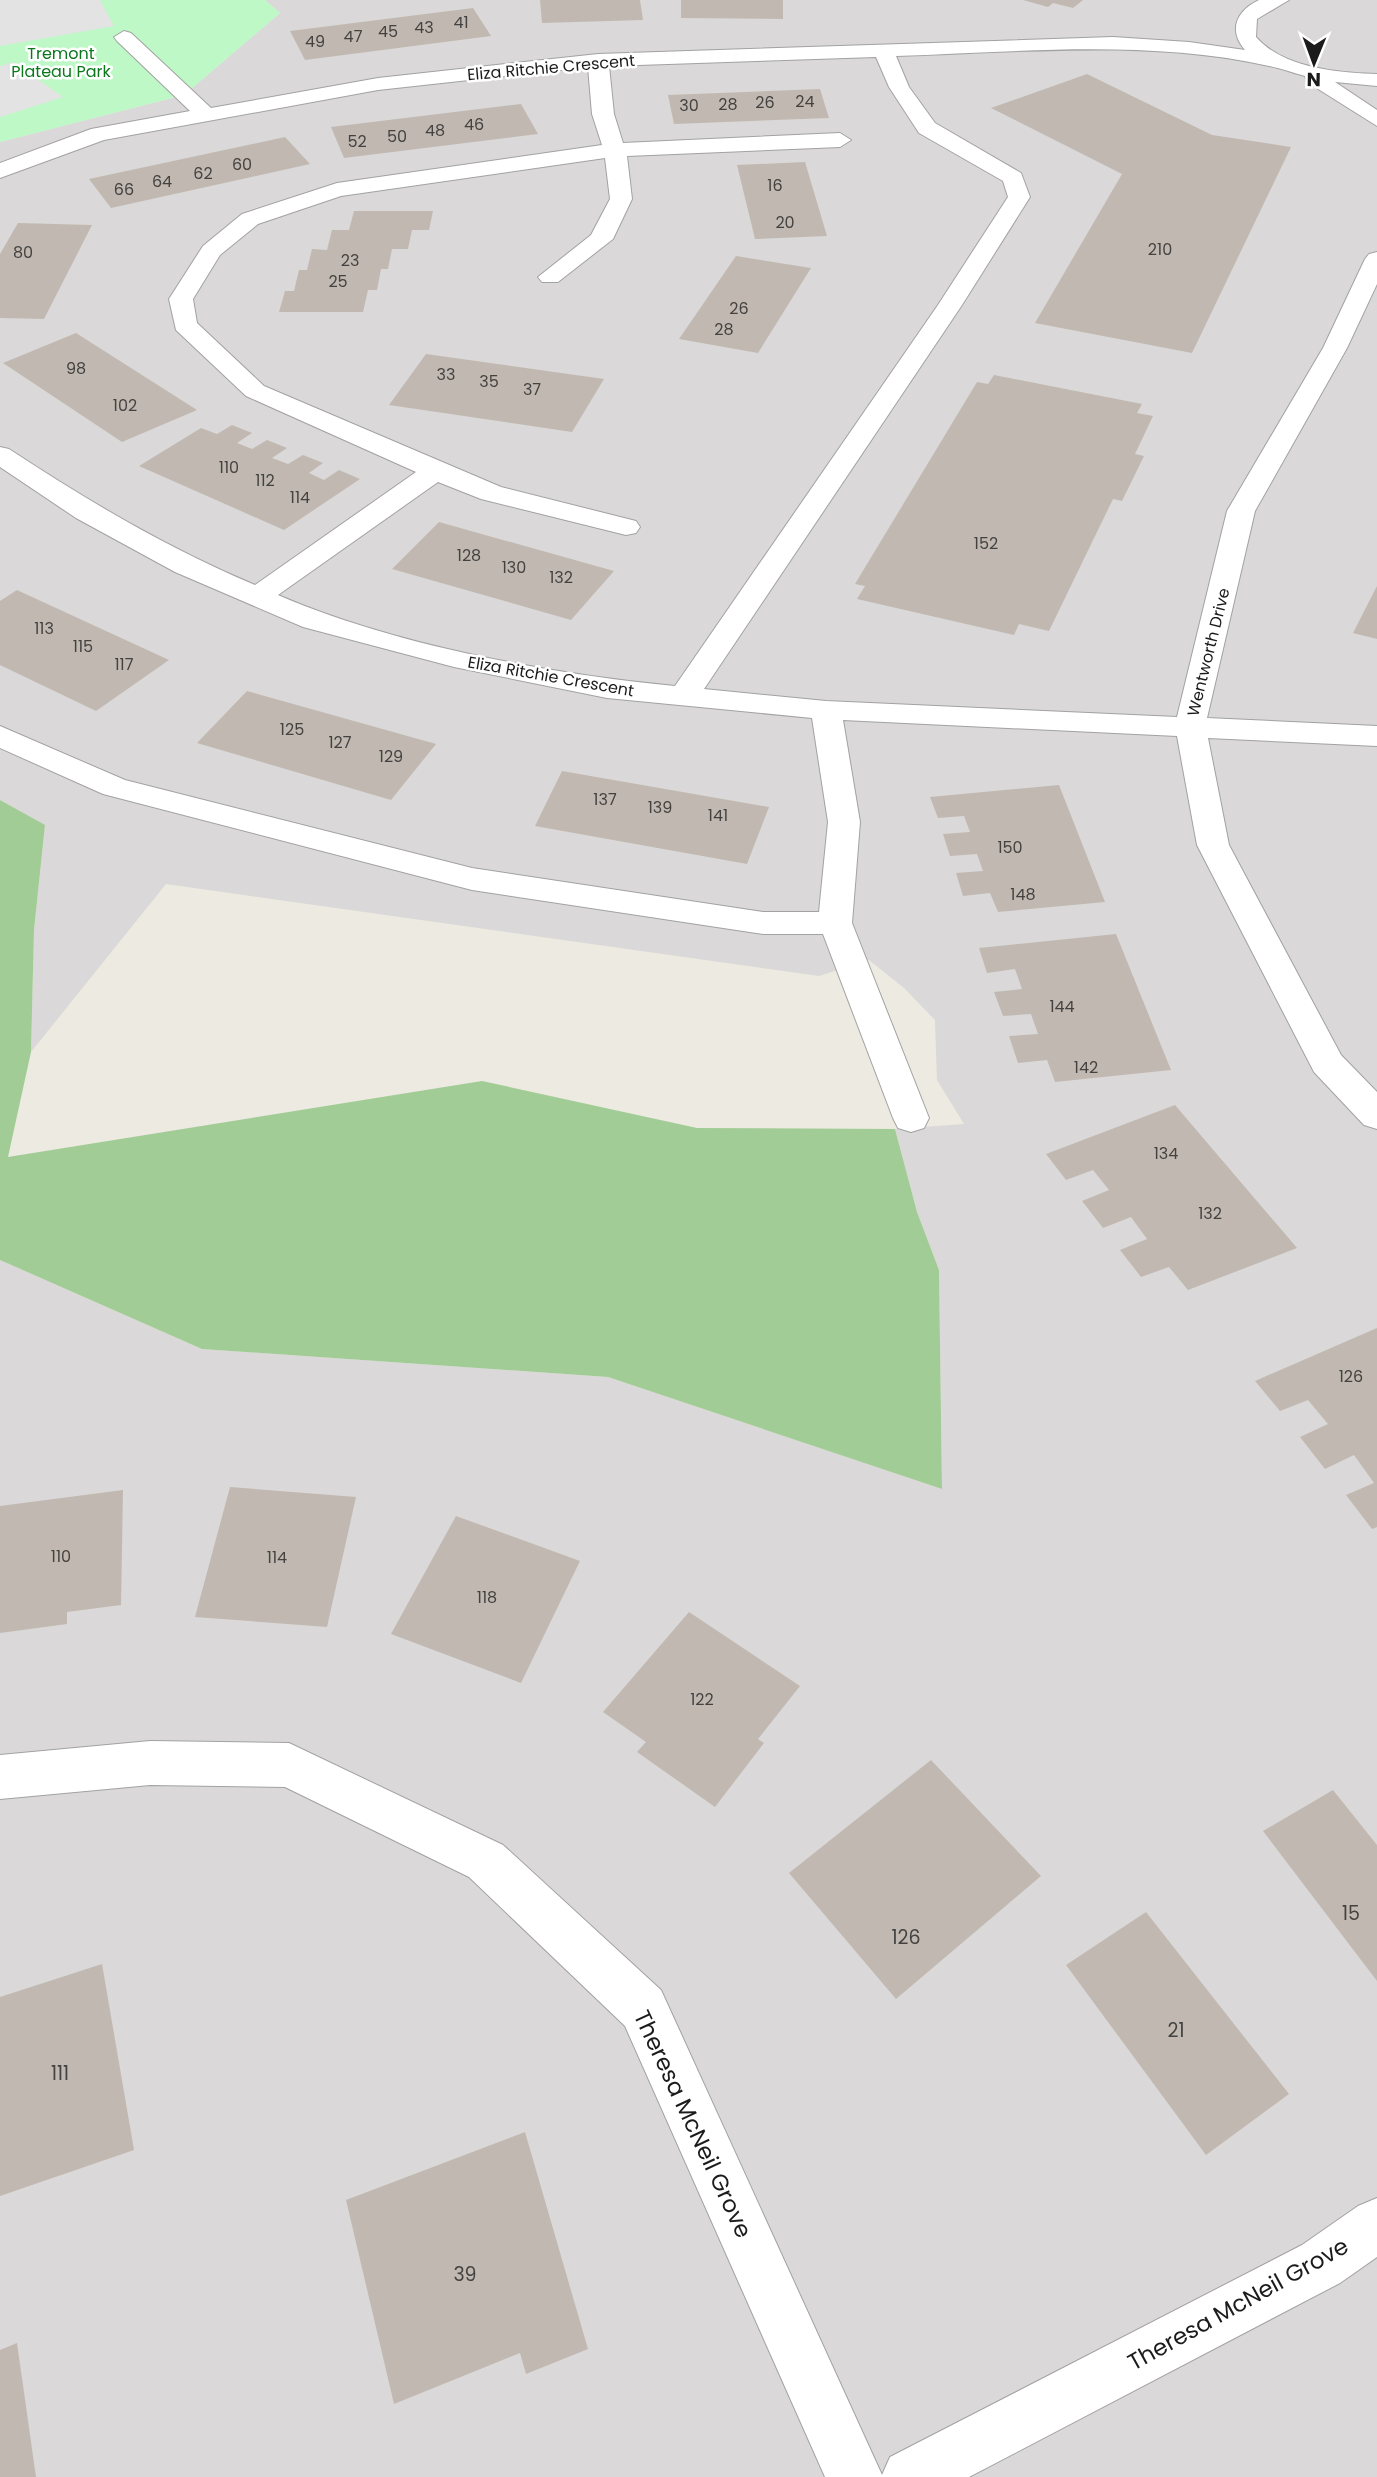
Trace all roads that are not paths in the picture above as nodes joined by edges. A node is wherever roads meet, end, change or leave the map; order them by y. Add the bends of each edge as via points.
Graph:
1 (1274, 1) edge
2 (1247, 18) junction
3 (1220, 24) dead end
4 (1193, 30) dead end
5 (124, 37) dead end
6 (1113, 43) junction
7 (884, 51) junction
8 (598, 60) junction
9 (1273, 60) junction
10 (1303, 71) junction
11 (1377, 80) edge
12 (204, 113) junction
13 (1377, 120) edge
14 (840, 140) dead end
15 (614, 150) junction
16 (0, 171) edge
17 (1377, 258) edge
18 (550, 277) dead end
19 (0, 455) edge
20 (435, 471) junction
21 (626, 527) dead end
22 (257, 597) junction
23 (683, 697) junction
24 (826, 710) junction
25 (1190, 725) junction
26 (0, 736) edge
27 (1377, 736) edge
28 (835, 923) junction
29 (1377, 1115) edge
30 (911, 1118) dead end
31 (0, 1777) edge
32 (1377, 2225) edge
33 (854, 2477) edge
34 (910, 2477) edge

1 - 2 street
2 - 3 street
2 - 9 street via 1243,28 1246,39
4 - 6 street, Eliza Ritchie Crescent
5 - 12 street
6 - 7 street, Eliza Ritchie Crescent
6 - 9 street, Eliza Ritchie Crescent
7 - 8 street, Eliza Ritchie Crescent
7 - 23 street via 899,87 927,128 1013,178 1019,197
8 - 12 street, Eliza Ritchie Crescent via 378,84
8 - 15 street via 603,114
9 - 10 street
10 - 11 street
10 - 13 street
12 - 16 street, Eliza Ritchie Crescent via 99,134
14 - 15 street
15 - 18 street via 621,198 601,239
15 - 20 street via 337,190 250,219 211,251 181,299 185,325 255,391
17 - 25 street, Wentworth Drive via 1335,348 1241,511
19 - 22 street, Eliza Ritchie Crescent via 86,512 185,566
20 - 21 street via 491,493
20 - 22 street
22 - 23 street, Eliza Ritchie Crescent via 313,621 454,658 607,689
23 - 24 street, Eliza Ritchie Crescent
24 - 25 street, Eliza Ritchie Crescent
24 - 28 street via 844,822
25 - 27 street, Eliza Ritchie Crescent
25 - 29 street, Wentworth Drive via 1213,845 1327,1063
26 - 28 street via 114,787 472,879 763,923
28 - 30 street
31 - 33 street, Theresa McNeil Grove via 150,1763 289,1765 486,1861 643,2008
32 - 34 street, Theresa McNeil Grove via 1321,2264

